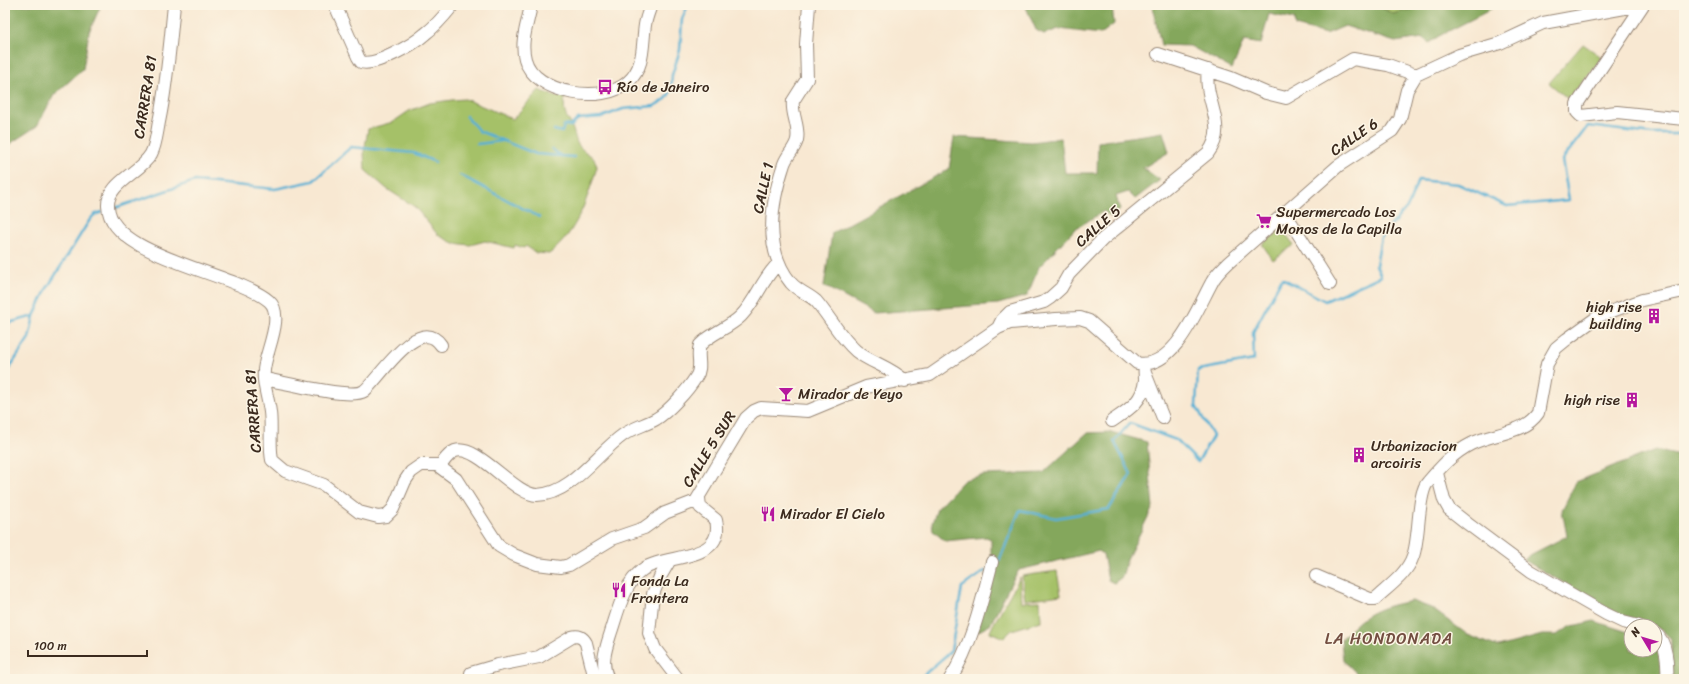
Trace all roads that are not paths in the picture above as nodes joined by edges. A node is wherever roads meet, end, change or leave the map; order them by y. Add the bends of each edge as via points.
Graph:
1 (174, 5) edge
2 (335, 5) edge
3 (453, 5) edge
4 (531, 5) edge
5 (652, 5) edge
6 (809, 5) edge
7 (1642, 5) edge
8 (1158, 54) dead end
9 (1208, 70) junction
10 (1416, 74) junction
11 (1684, 120) edge
12 (1285, 213) junction
13 (779, 263) junction
14 (1330, 284) dead end
15 (1684, 291) edge
16 (998, 328) junction
17 (441, 345) dead end
18 (1144, 367) junction
19 (264, 379) junction
20 (905, 381) junction
21 (1163, 418) dead end
22 (1112, 421) dead end
23 (440, 466) junction
24 (1438, 473) junction
25 (699, 498) junction
26 (670, 560) junction
27 (992, 562) dead end
28 (1316, 576) dead end
29 (1623, 622) edge
30 (1663, 646) edge
31 (471, 673) dead end
32 (595, 679) edge
33 (608, 679) edge
34 (678, 679) edge
35 (950, 679) edge
36 (1667, 679) edge

1 - 19 street, CARRERA 81 via 163,104 153,148 145,162 111,193 108,211 116,228 133,241 181,264 253,290 270,302 275,309 276,317 264,366
2 - 3 street via 358,57 365,63 376,61 424,35
4 - 5 street via 523,43 525,60 536,76 561,90 592,94 607,93 620,88 637,70 642,56 645,24
6 - 13 street, CALLE 1 via 807,79 794,98 793,104 797,140 784,164 773,213 772,241
7 - 10 street via 1543,23 1500,43
7 - 11 street via 1577,104 1576,110 1581,116 1617,112
8 - 9 street
9 - 10 street via 1266,93 1286,98 1353,59 1388,65
9 - 16 street, CALLE 5 via 1207,85 1218,126 1213,146 1199,162 1182,172 1103,239 1069,274 1055,293 1044,302 1010,312
10 - 12 street, CALLE 6 via 1407,90 1400,119 1392,131 1338,166
12 - 14 street
12 - 18 street, CALLE 6 via 1219,271 1183,335 1164,355
13 - 20 street, CALLE 1 via 792,285 815,301 857,351
13 - 23 street via 765,278 753,301 741,316 700,345 699,372 682,394 661,415 620,438 575,479 538,495 523,491 465,451 451,454
15 - 24 street via 1642,300 1599,316 1567,339 1556,348 1547,364 1538,412 1534,419 1526,425 1471,444 1455,454
16 - 18 street via 1024,321 1080,318 1089,321
16 - 20 street, CALLE 5 SUR via 935,373
17 - 19 street via 434,338 419,339 403,348 364,391 352,394 327,392
18 - 21 street
18 - 22 street via 1144,387 1138,401
19 - 23 street, CARRERA 81 via 270,412 272,460 285,471 324,485 366,515 378,518 386,516 395,506 411,472 421,465
20 - 25 street, CALLE 5 SUR via 861,388 808,411 767,408 754,411 746,418
23 - 25 street, CALLE 5 SUR via 454,476 500,546 537,564 554,567 569,565 612,540 644,528 665,513
24 - 28 street via 1426,483 1422,492 1420,523 1413,556 1405,571 1375,599
24 - 29 street via 1444,500 1449,509 1531,571
25 - 26 street via 700,507 716,520 717,532 714,540 701,552
26 - 33 street via 644,569 628,588 604,658
26 - 34 street via 653,594 649,633 654,649
27 - 35 street via 967,645
30 - 36 street via 1668,666
31 - 32 street via 539,657 577,636 586,643

